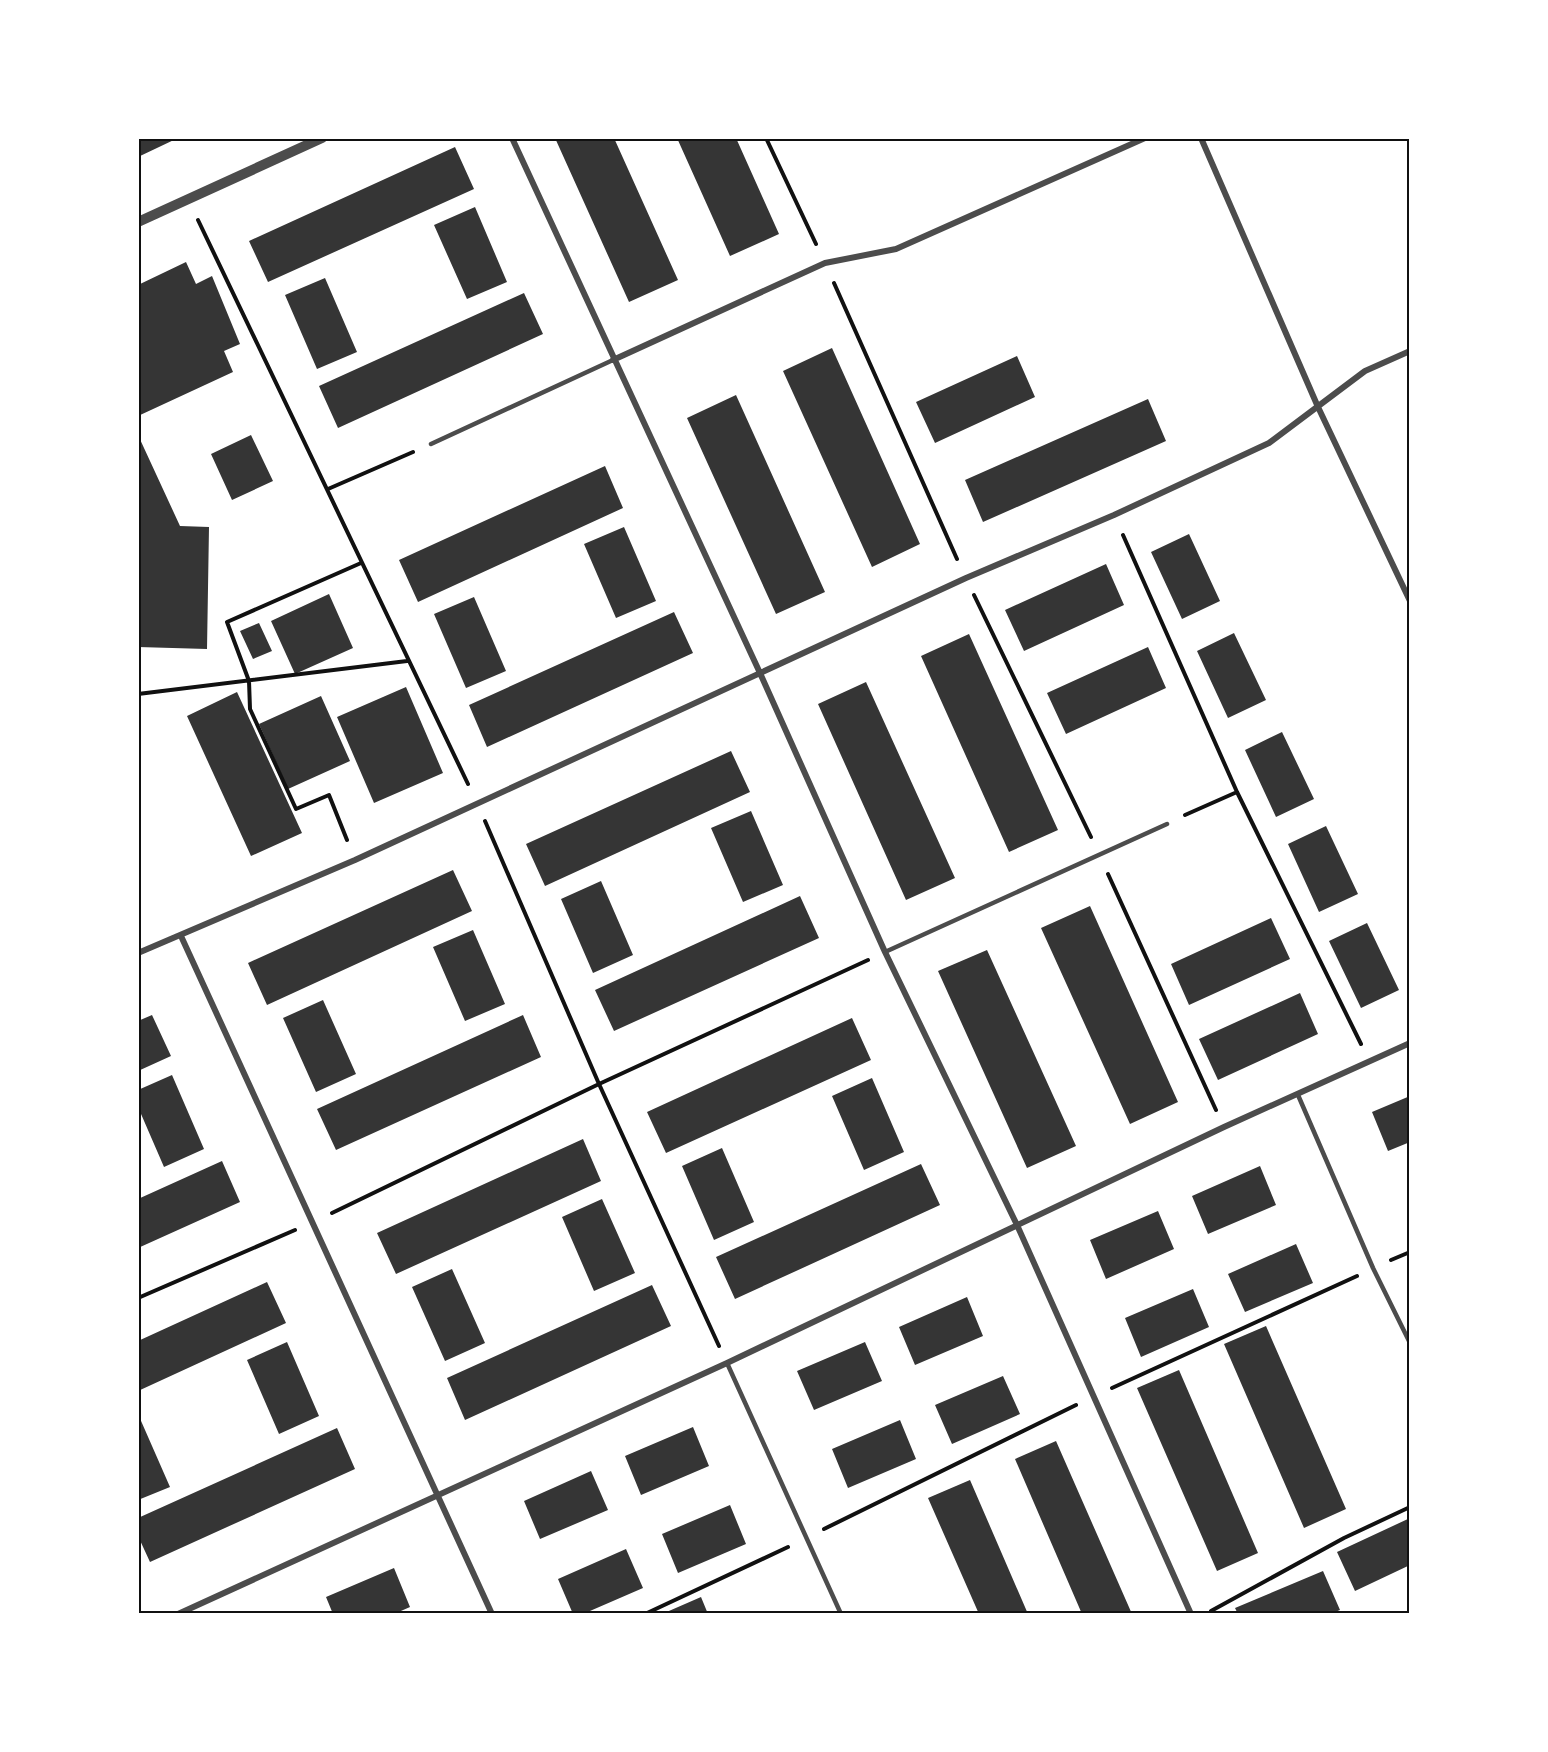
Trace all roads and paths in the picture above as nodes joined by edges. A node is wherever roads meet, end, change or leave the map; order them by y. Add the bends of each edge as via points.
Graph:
1 (322, 138) edge
2 (512, 138) edge
3 (766, 138) edge
4 (1145, 138) edge
5 (1201, 138) edge
6 (188, 198) junction
7 (138, 222) edge
8 (825, 263) junction
9 (1410, 351) edge
10 (613, 360) junction
11 (1318, 407) junction
12 (431, 444) joint
13 (328, 489) junction
14 (1114, 515) junction
15 (361, 563) junction
16 (966, 578) junction
17 (1410, 601) edge
18 (407, 661) junction
19 (760, 673) junction
20 (249, 681) junction
21 (138, 694) edge
22 (1237, 792) junction
23 (477, 802) junction
24 (1167, 824) joint
25 (1099, 855) junction
26 (355, 860) junction
27 (181, 936) junction
28 (885, 952) junction
29 (138, 953) edge
30 (1410, 1043) edge
31 (1370, 1060) junction
32 (599, 1084) junction
33 (1298, 1095) junction
34 (1224, 1127) junction
35 (313, 1222) junction
36 (1017, 1225) junction
37 (1373, 1268) junction
38 (138, 1298) edge
39 (1410, 1343) edge
40 (727, 1363) junction
41 (1093, 1397) junction
42 (438, 1494) junction
43 (1410, 1507) edge
44 (806, 1538) junction
45 (178, 1614) edge
46 (492, 1614) edge
47 (645, 1614) edge
48 (841, 1614) edge
49 (1191, 1614) edge
50 (1205, 1614) edge

1 - 6 street
2 - 10 street
3 - 8 path
4 - 8 street via 896,249
5 - 11 street
6 - 7 street
6 - 13 path
8 - 10 street
8 - 16 path
9 - 11 street via 1365,371
10 - 12 lane
10 - 19 street
11 - 14 street via 1269,443
11 - 17 street
12 - 13 path
13 - 15 path
14 - 16 street
14 - 22 path
15 - 18 path
15 - 20 path via 227,622
16 - 19 street
16 - 25 path
18 - 20 path
18 - 23 path
19 - 23 street
19 - 28 street
20 - 21 path
20 - 26 path via 250,709 296,809 328,795
22 - 24 path
22 - 31 path
23 - 26 street
23 - 32 path
24 - 25 lane
25 - 28 lane
25 - 34 path
26 - 27 street
27 - 29 street
27 - 35 street
28 - 32 path
28 - 36 street
30 - 31 street
31 - 33 street
32 - 35 path
32 - 40 path
33 - 34 street
33 - 37 lane
34 - 36 street
35 - 38 path
35 - 42 street
36 - 40 street
36 - 41 street
37 - 39 lane
37 - 41 path
40 - 42 street
40 - 44 lane
41 - 44 path
41 - 49 street
42 - 45 street
42 - 46 street
43 - 50 path via 1344,1538
44 - 47 path
44 - 48 lane

